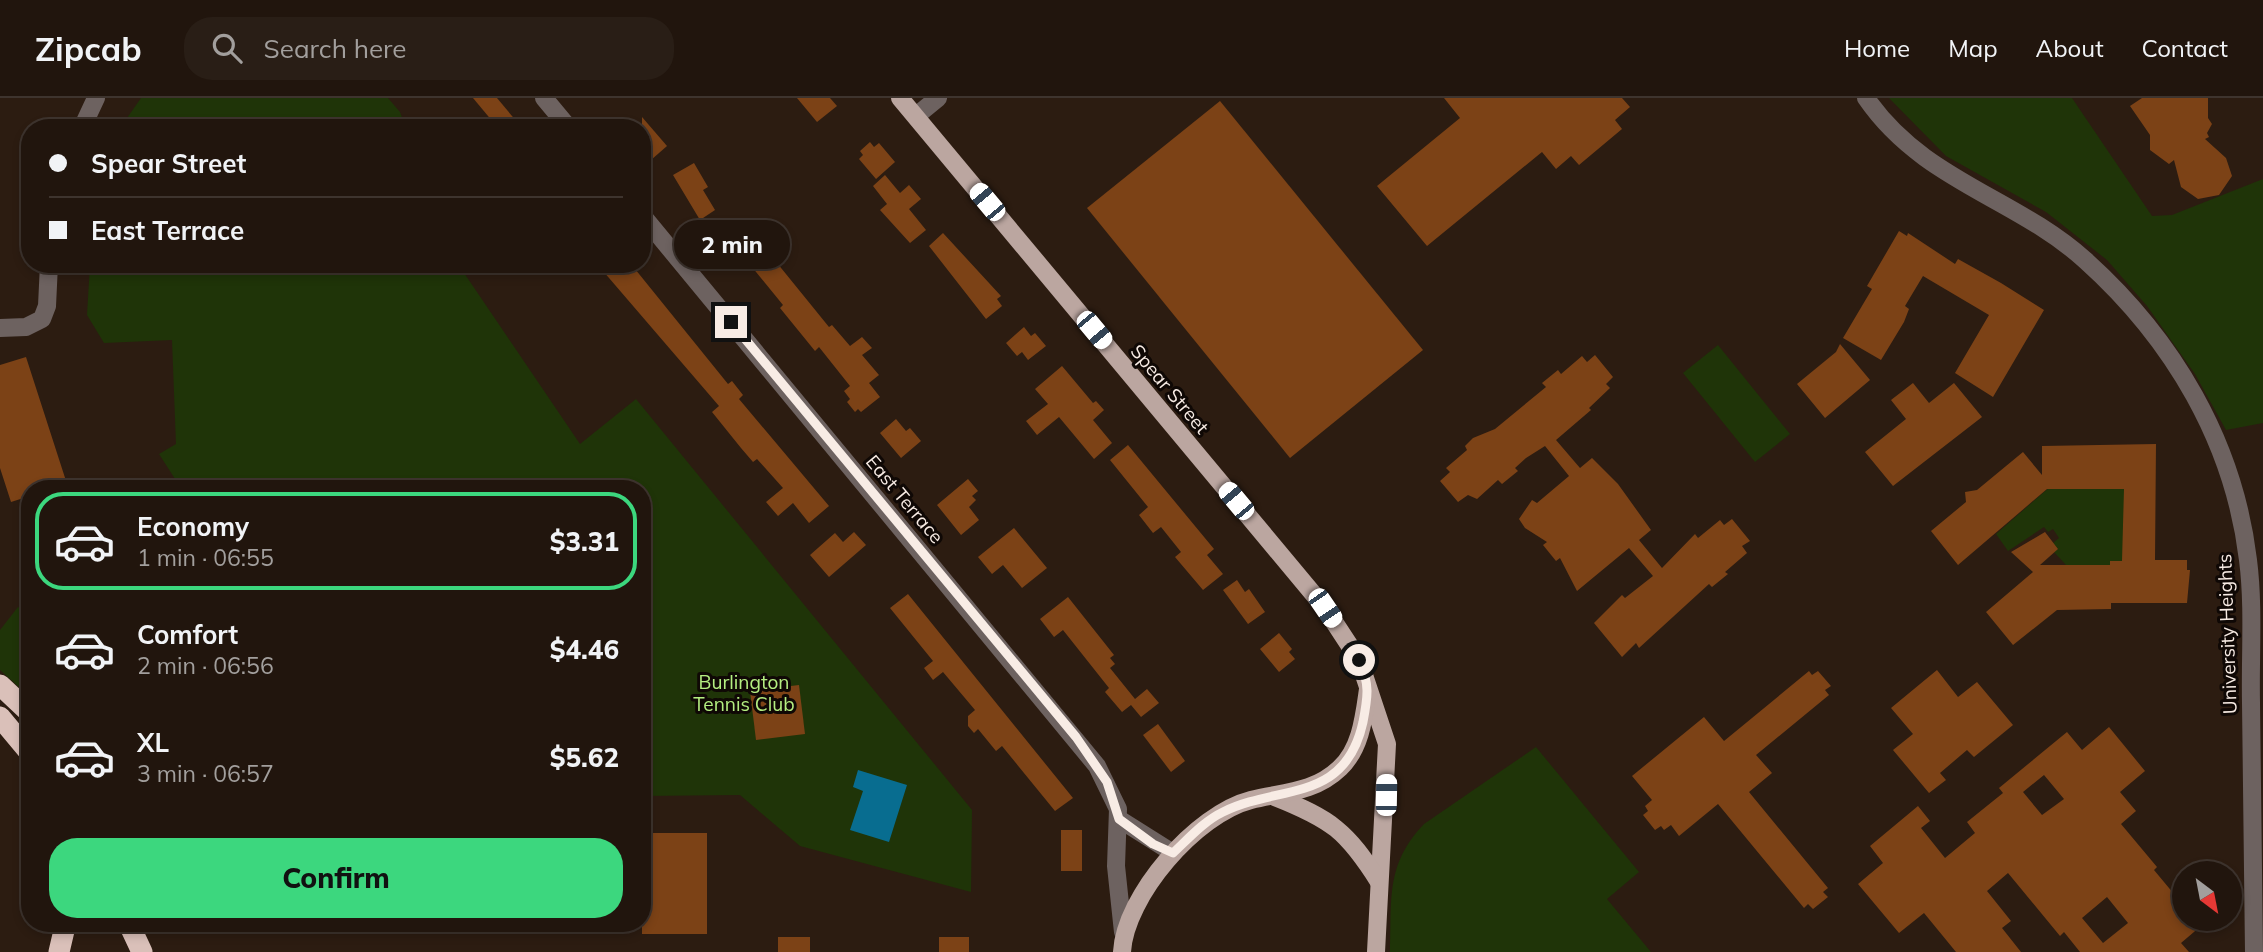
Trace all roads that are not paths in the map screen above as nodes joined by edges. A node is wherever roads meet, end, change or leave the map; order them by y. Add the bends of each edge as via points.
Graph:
1 (96, 98) edge
2 (544, 98) edge
3 (900, 98) edge
4 (938, 98) edge
5 (1866, 98) edge
6 (916, 116) junction
7 (86, 119) edge
8 (562, 119) edge
9 (651, 226) edge
10 (49, 273) edge
11 (0, 328) edge
12 (1369, 682) junction
13 (0, 685) edge
14 (21, 705) edge
15 (0, 717) edge
16 (21, 742) edge
17 (1275, 797) junction
18 (1119, 819) junction
19 (1173, 853) junction
20 (1379, 882) junction
21 (64, 932) edge
22 (133, 932) edge
23 (1124, 932) junction
24 (59, 952) edge
25 (142, 952) edge
26 (1122, 952) edge
27 (1376, 952) edge
28 (2253, 952) edge

1 - 7 street
2 - 8 street
3 - 6 main road, Spear Street
4 - 6 street
5 - 28 street, University Heights via 1930,163 2049,232 2103,277 2167,352 2208,418 2231,480 2248,562
6 - 12 main road, Spear Street via 1325,608
9 - 18 street, East Terrace via 1076,737 1107,782
10 - 11 street via 42,319 26,327
12 - 17 main road via 1357,743 1342,766 1306,789
12 - 20 main road, Spear Street via 1387,744
13 - 14 highway
15 - 16 highway
17 - 19 main road via 1220,813
17 - 20 main road via 1323,817 1344,832
18 - 19 street
18 - 23 street, East Terrace via 1116,866
19 - 23 main road
20 - 27 main road, Spear Street
21 - 24 highway
22 - 25 highway
23 - 26 main road

